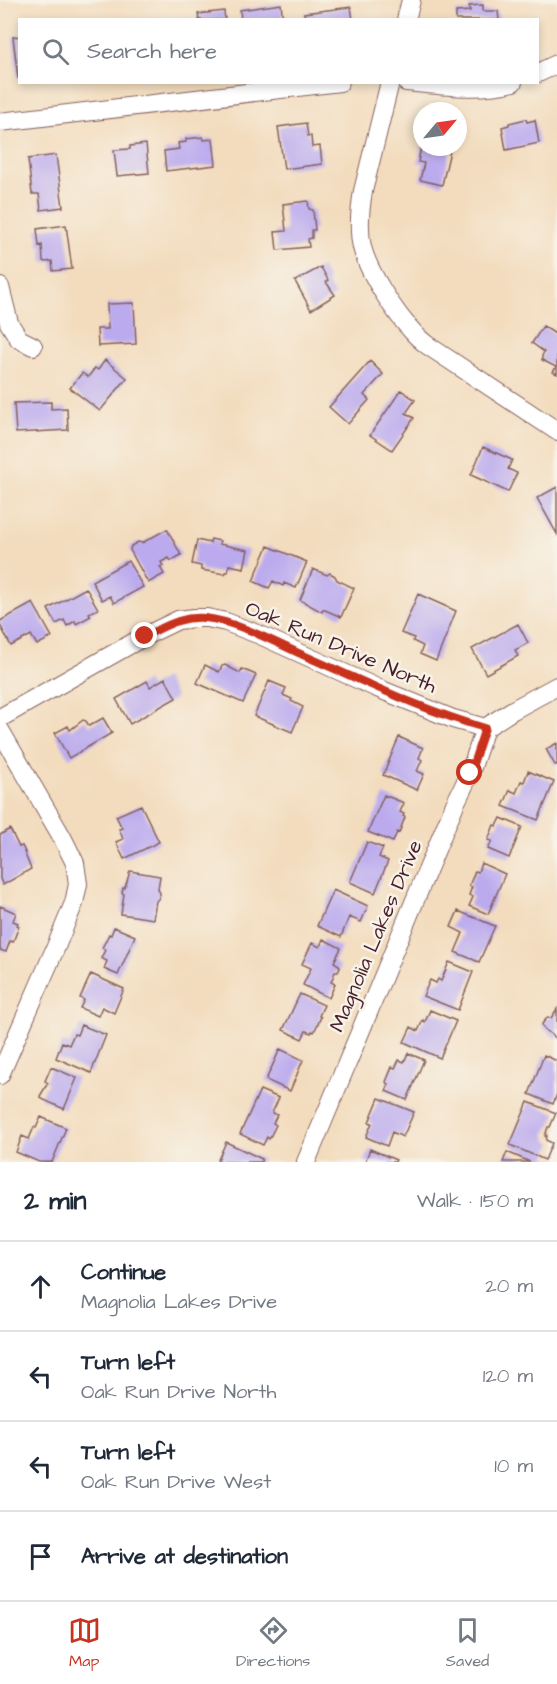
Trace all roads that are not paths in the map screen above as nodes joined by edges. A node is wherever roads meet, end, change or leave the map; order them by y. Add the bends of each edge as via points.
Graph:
1 (411, 0) edge
2 (406, 18) edge
3 (557, 64) edge
4 (539, 71) edge
5 (323, 84) edge
6 (390, 84) edge
7 (426, 84) edge
8 (507, 84) edge
9 (0, 122) edge
10 (0, 287) edge
11 (33, 346) dead end
12 (557, 431) edge
13 (557, 686) edge
14 (0, 718) edge
15 (485, 728) junction
16 (0, 729) edge
17 (0, 1075) edge
18 (306, 1162) edge

1 - 2 street
3 - 4 street
5 - 9 street
6 - 12 street via 360,209 362,247 368,264 388,299 427,345
7 - 8 street
10 - 11 street via 9,324 19,339
13 - 15 street
14 - 15 street, Oak Run Drive North via 178,620 207,618
15 - 18 street, Magnolia Lakes Drive via 470,773
16 - 17 street via 70,855 77,869 78,884 55,950

